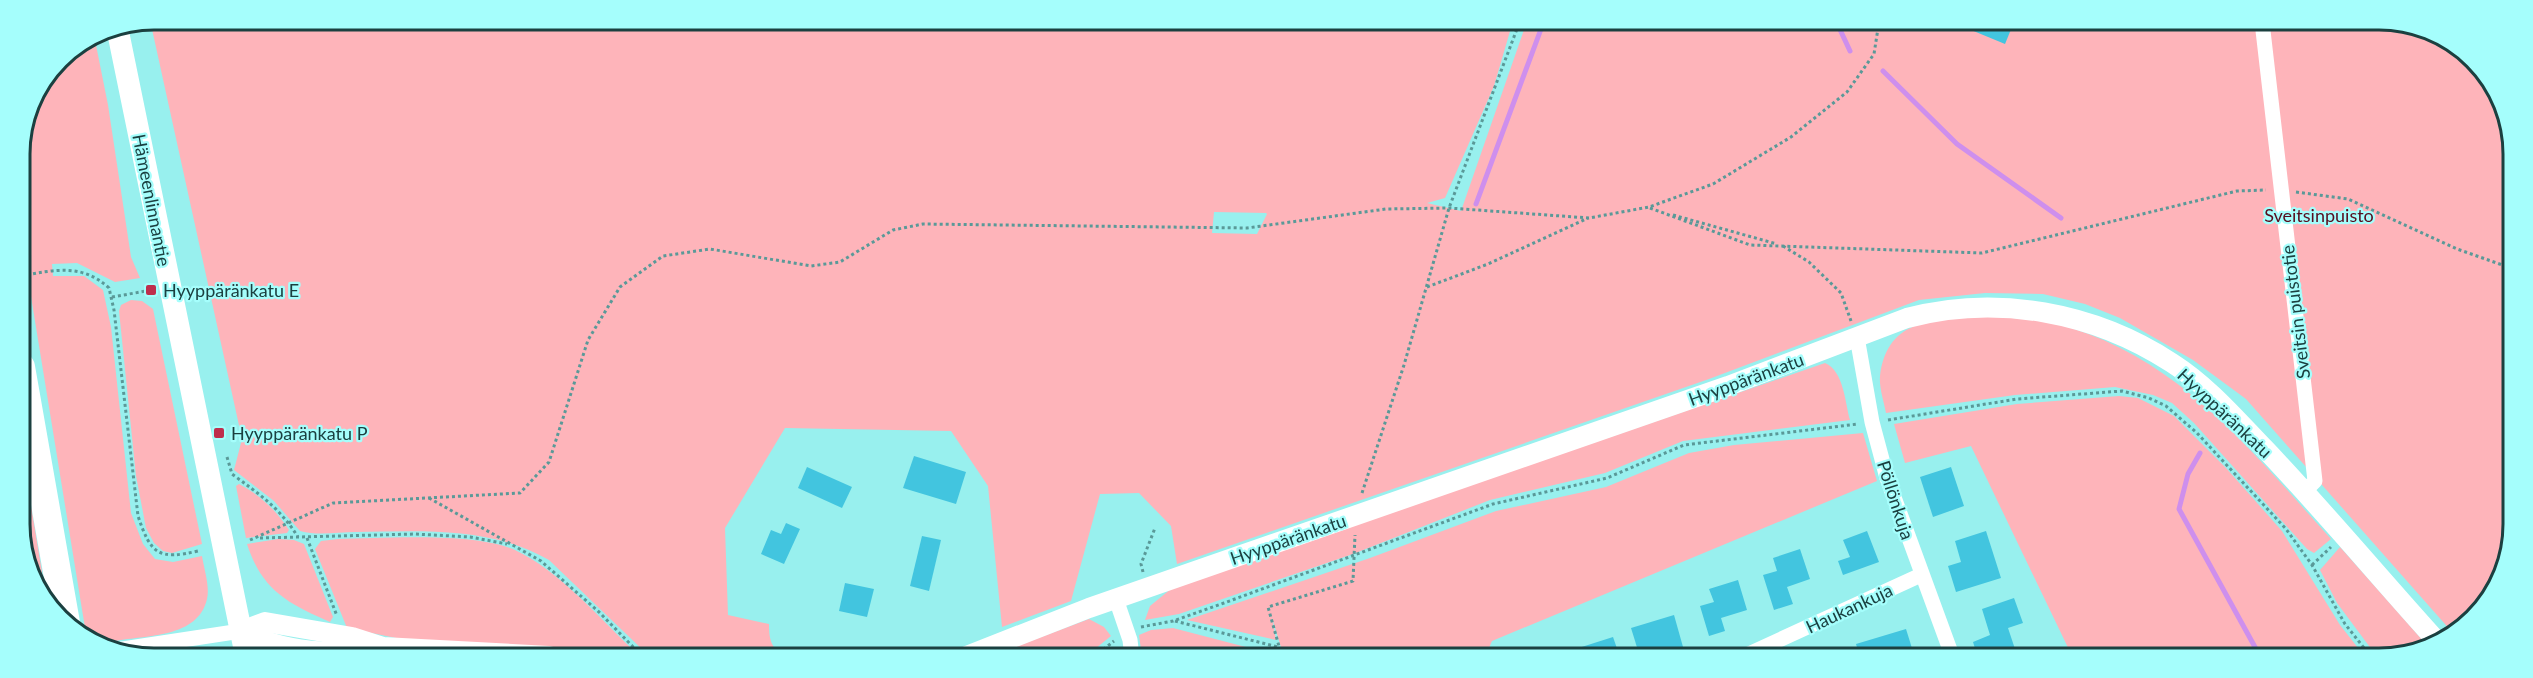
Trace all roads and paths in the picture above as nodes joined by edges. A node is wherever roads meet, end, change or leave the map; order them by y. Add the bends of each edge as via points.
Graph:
1 (1517, 30) edge
2 (1878, 30) edge
3 (2263, 30) edge
4 (119, 35) edge
5 (2280, 190) junction
6 (1648, 207) junction
7 (1449, 208) junction
8 (1589, 218) junction
9 (1782, 246) junction
10 (2503, 265) edge
11 (30, 274) edge
12 (170, 286) junction
13 (1427, 287) junction
14 (112, 297) junction
15 (1857, 337) junction
16 (30, 419) edge
17 (1872, 422) junction
18 (225, 447) dead end
19 (2305, 491) junction
20 (427, 497) junction
21 (1355, 516) junction
22 (290, 524) junction
23 (1155, 528) dead end
24 (298, 537) junction
25 (306, 537) junction
26 (516, 547) junction
27 (198, 551) dead end
28 (1354, 557) junction
29 (1921, 575) junction
30 (1148, 588) junction
31 (1116, 599) junction
32 (64, 609) edge
33 (1173, 621) junction
34 (242, 631) junction
35 (1128, 633) junction
36 (338, 635) junction
37 (2432, 636) edge
38 (137, 647) edge
39 (383, 647) junction
40 (1106, 647) edge
41 (1278, 647) joint
42 (245, 648) edge
43 (295, 648) edge
44 (375, 648) edge
45 (401, 648) edge
46 (634, 648) edge
47 (988, 648) edge
48 (1130, 648) edge
49 (1763, 648) edge
50 (1950, 648) edge
51 (2364, 648) edge

1 - 7 path
2 - 6 path via 1874,54 1847,92 1799,131 1713,184
3 - 5 street, Sveitsin puistotie
4 - 12 main road, Hämeenlinnantie
5 - 9 path via 2237,191 1982,253
5 - 10 path via 2348,199 2457,249
5 - 19 street, Sveitsin puistotie via 2315,481
6 - 8 path
6 - 9 path
6 - 9 path via 1750,245
7 - 8 path
7 - 13 path
7 - 20 path via 1386,209 1246,228 923,224 893,230 840,262 812,266 710,249 663,256 620,287 588,340 549,462 520,494
8 - 13 path
9 - 15 path via 1809,262 1841,293
11 - 14 path via 71,268 86,272 109,288
12 - 14 path
12 - 34 main road, Hämeenlinnantie
13 - 21 path
14 - 27 path via 140,524 151,544 167,557
15 - 17 street, Pöllönkuja
15 - 19 street, Hyyppäränkatu via 1907,318 1960,307 2042,311 2084,321 2147,349 2198,382
15 - 21 street, Hyyppäränkatu
16 - 32 highway
17 - 28 path via 1684,445 1607,478 1493,504
17 - 29 street, Pöllönkuja
17 - 51 path via 2017,399 2122,392 2149,398 2166,406 2197,433 2286,530
18 - 22 path via 232,474 270,500
19 - 37 street, Hyyppäränkatu
20 - 22 path via 333,503
20 - 26 path
21 - 28 path
21 - 30 street, Hyyppäränkatu
22 - 24 path
22 - 24 path via 250,540
23 - 30 path via 1141,564
24 - 25 path
25 - 26 path via 415,534 470,537
25 - 36 path via 338,618
26 - 46 path via 566,581
28 - 33 path
28 - 41 path via 1353,581 1268,607
29 - 49 street, Haukankuja
29 - 50 street, Pöllönkuja
30 - 31 street, Hyyppäränkatu
31 - 35 street
31 - 47 street, Hyyppäränkatu
33 - 35 path
33 - 41 path
34 - 36 street via 265,622
34 - 38 street
34 - 42 main road, Hämeenlinnantie
34 - 43 street via 270,645
35 - 40 path
35 - 48 street
36 - 39 street
39 - 44 street
39 - 45 street

